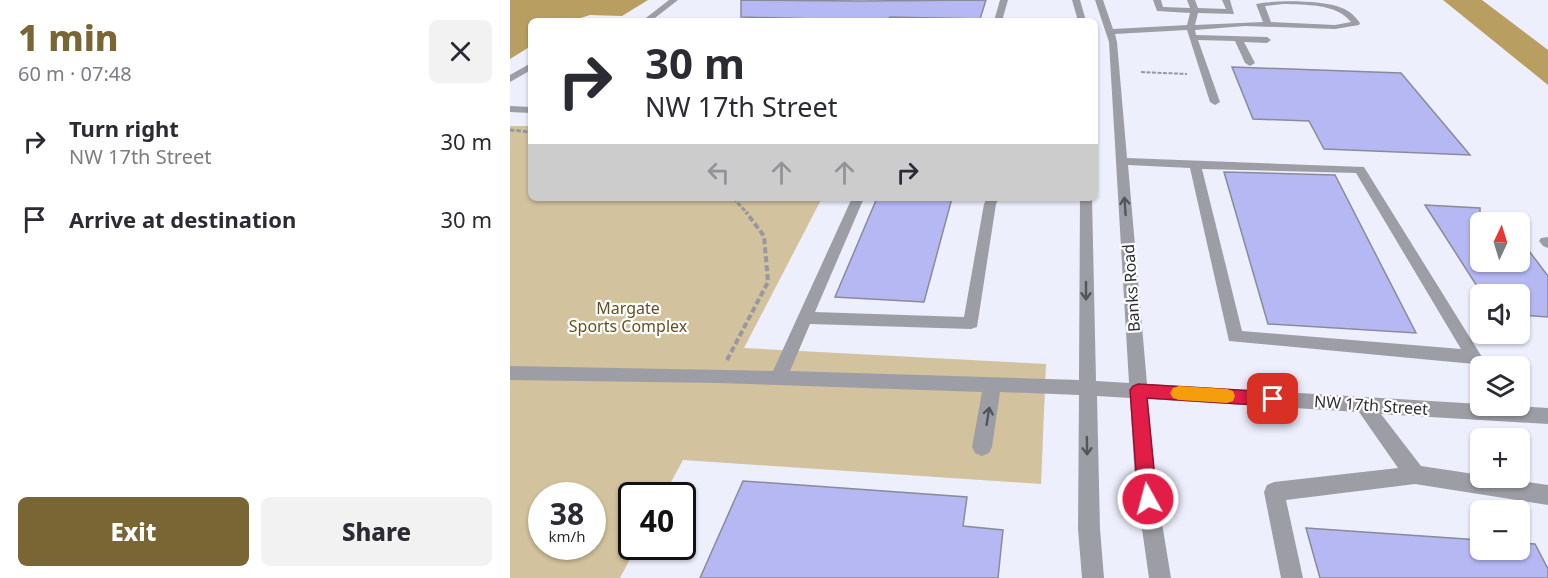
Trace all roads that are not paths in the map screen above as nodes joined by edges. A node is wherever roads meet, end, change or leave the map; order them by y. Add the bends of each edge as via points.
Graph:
1 (674, 0) edge
2 (1004, 0) edge
3 (1076, 0) edge
4 (1099, 0) edge
5 (1158, 0) edge
6 (1191, 0) edge
7 (1226, 0) edge
8 (1195, 10) junction
9 (650, 18) edge
10 (999, 18) edge
11 (1081, 18) edge
12 (1268, 25) junction
13 (1107, 32) junction
14 (1192, 32) junction
15 (1238, 39) junction
16 (1267, 40) dead end
17 (1250, 63) dead end
18 (528, 68) edge
19 (510, 80) edge
20 (1215, 102) dead end
21 (510, 109) edge
22 (528, 110) edge
23 (1122, 161) junction
24 (1195, 165) junction
25 (857, 201) edge
26 (992, 201) edge
27 (1086, 201) edge
28 (804, 318) junction
29 (1473, 356) edge
30 (1470, 361) edge
31 (510, 373) edge
32 (778, 378) junction
33 (992, 385) junction
34 (1086, 388) junction
35 (1138, 390) junction
36 (1363, 404) junction
37 (1470, 408) edge
38 (1530, 413) edge
39 (1548, 416) edge
40 (982, 447) dead end
41 (1415, 475) junction
42 (1548, 495) edge
43 (1093, 578) edge
44 (1160, 578) edge
45 (1292, 578) edge

1 - 9 street
2 - 10 street
3 - 11 street
4 - 13 street, Banks Road
5 - 8 street via 1160,9
6 - 8 street
7 - 8 street via 1231,12
8 - 14 street
12 - 12 street via 1335,27 1356,22 1338,7 1278,1 1260,4
12 - 14 street via 1233,24
13 - 14 street
13 - 23 street, Banks Road via 1113,42
14 - 15 street
14 - 20 street
15 - 16 street
15 - 17 street
18 - 19 street
21 - 22 street
23 - 24 street
35 -> 23 street, Banks Road
24 - 29 street via 1360,170
24 - 30 street via 1235,337
25 - 28 street
26 - 28 street via 971,323
27 -> 34 street
28 - 32 street
31 - 32 street, NW 17th Street
32 - 33 street, NW 17th Street
33 - 34 street, NW 17th Street
40 -> 33 street
34 - 35 street, NW 17th Street
34 -> 43 street
35 - 36 street, NW 17th Street
35 - 44 street, Banks Road via 1145,480
36 - 37 street, NW 17th Street
36 - 41 street
38 - 39 street, NW 17th Street
41 - 42 street
41 - 45 street via 1274,492

